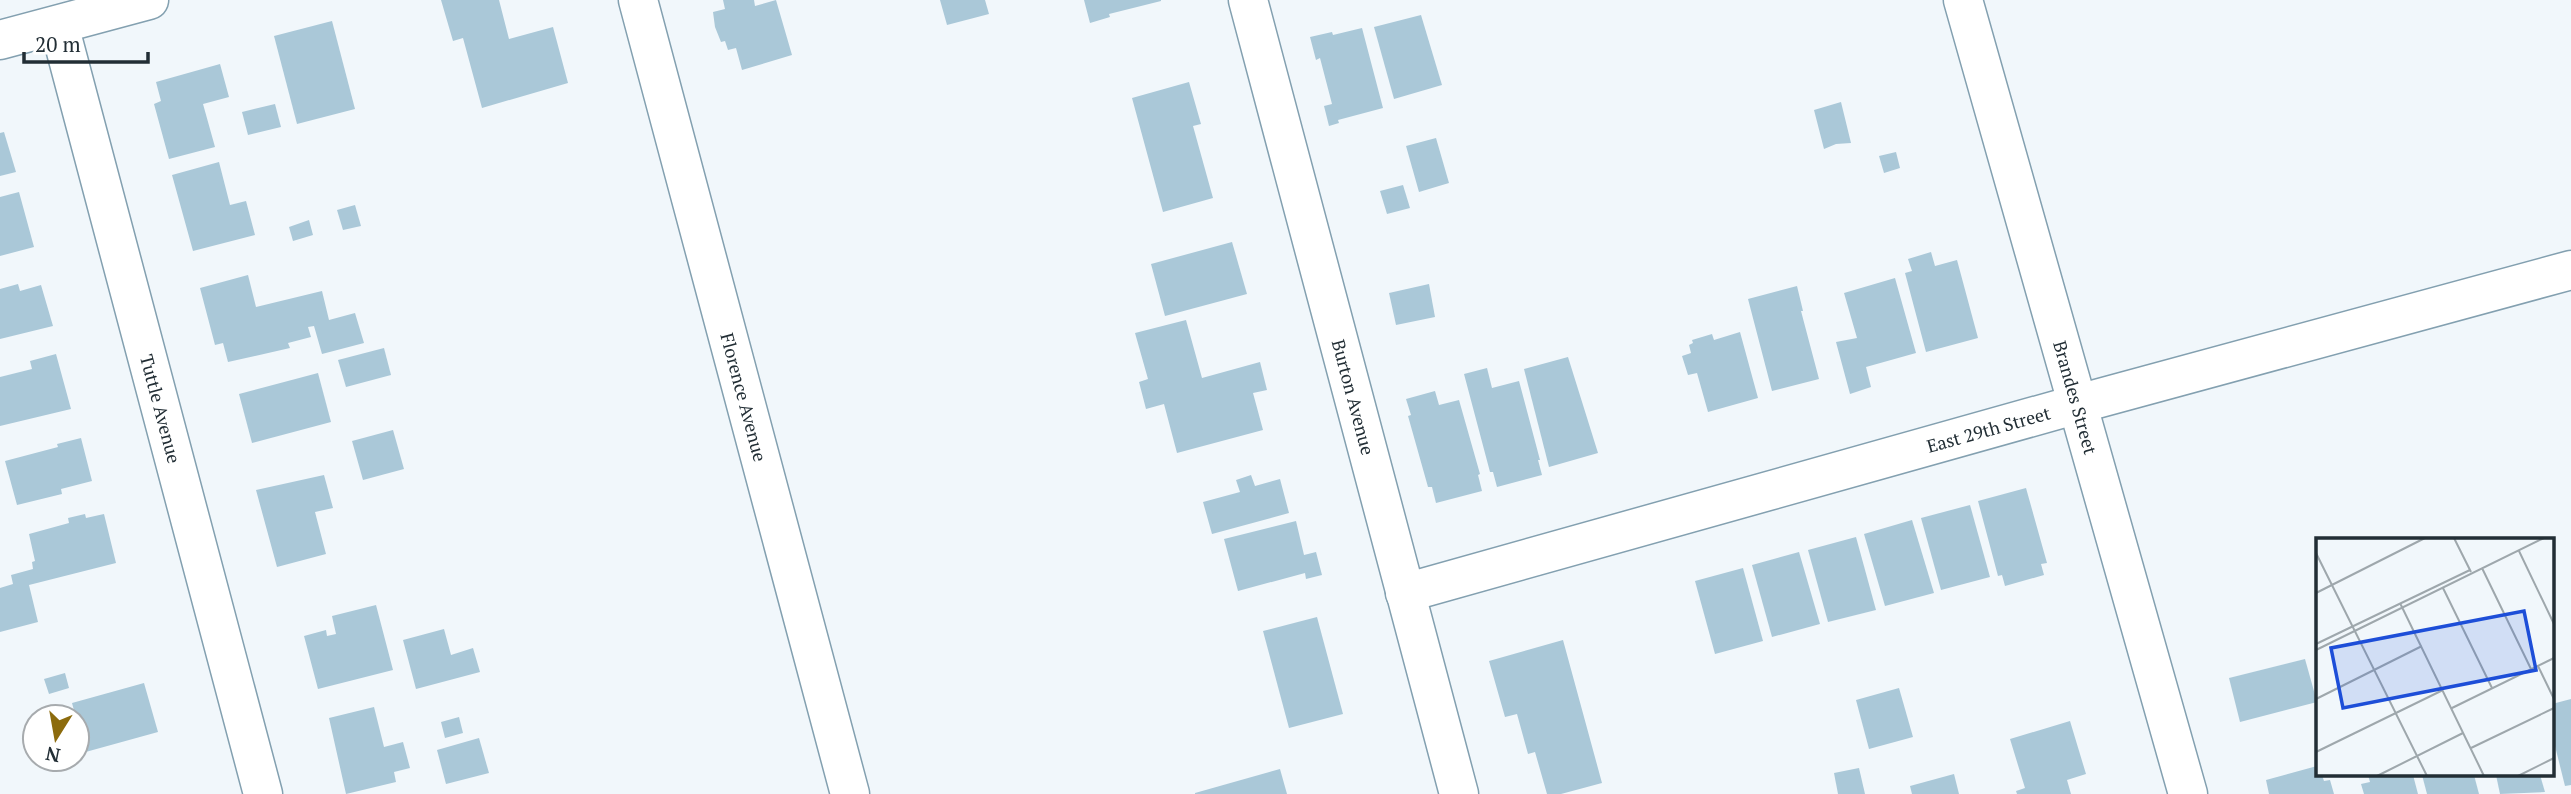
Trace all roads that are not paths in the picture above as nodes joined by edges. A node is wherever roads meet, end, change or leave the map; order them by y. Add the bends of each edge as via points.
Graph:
1 (149, 0) edge
2 (638, 0) edge
3 (1248, 0) edge
4 (1963, 0) edge
5 (59, 25) junction
6 (0, 40) edge
7 (2571, 270) edge
8 (2078, 404) junction
9 (1405, 593) junction
10 (263, 794) edge
11 (850, 794) edge
12 (1459, 794) edge
13 (2188, 794) edge

1 - 5 street
2 - 11 street, Florence Avenue
3 - 9 street, Burton Avenue
4 - 8 street, Brandes Street
5 - 6 street
5 - 10 street, Tuttle Avenue
7 - 8 street, East 29th Street
8 - 9 street, East 29th Street
8 - 13 street, Brandes Street
9 - 12 street, Burton Avenue

